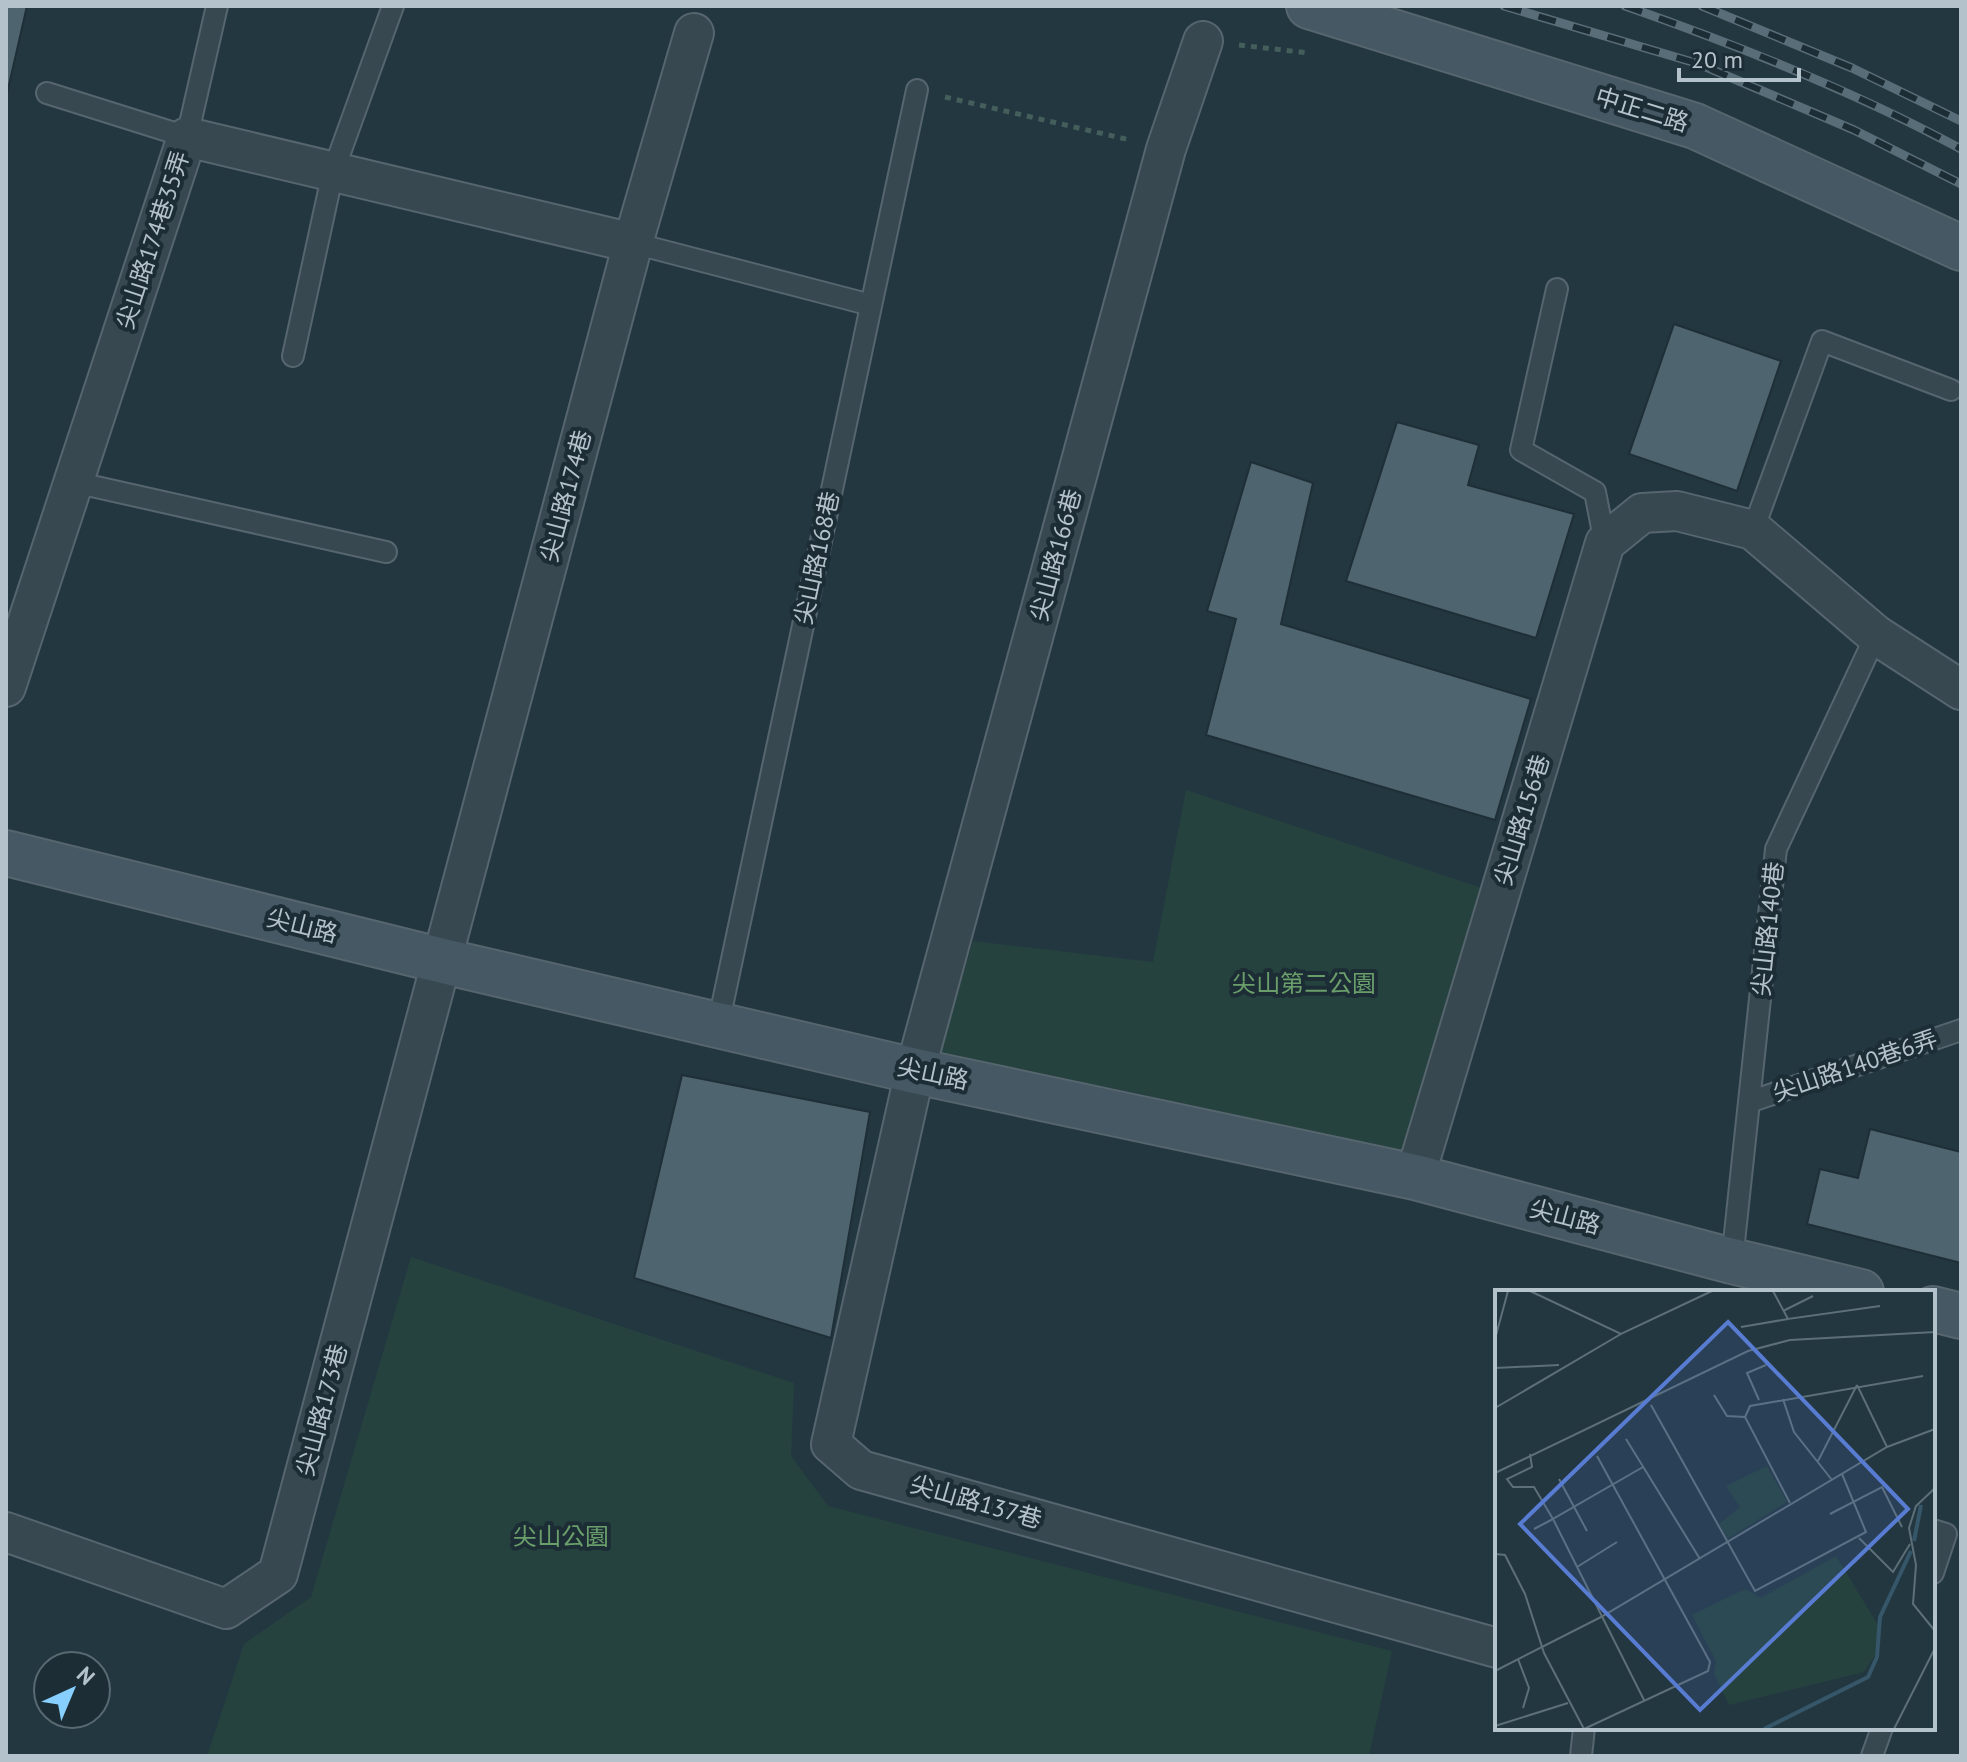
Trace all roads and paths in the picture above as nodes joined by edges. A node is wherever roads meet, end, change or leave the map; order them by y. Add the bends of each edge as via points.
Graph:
1 (217, 6) edge
2 (393, 6) edge
3 (1327, 12) edge
4 (694, 33) dead end
5 (1203, 41) joint
6 (917, 90) joint
7 (47, 93) dead end
8 (187, 137) junction
9 (1166, 149) junction
10 (333, 172) junction
11 (633, 243) junction
12 (1961, 248) edge
13 (1557, 289) dead end
14 (871, 305) junction
15 (293, 356) dead end
16 (1951, 390) dead end
17 (74, 482) junction
18 (1753, 530) junction
19 (1605, 543) junction
20 (386, 552) dead end
21 (1876, 635) junction
22 (6, 687) edge
23 (1961, 690) edge
24 (6, 853) edge
25 (443, 961) junction
26 (718, 1025) junction
27 (1961, 1030) edge
28 (915, 1071) junction
29 (1749, 1102) junction
30 (1415, 1177) junction
31 (1732, 1261) junction
32 (1805, 1286) edge
33 (1842, 1290) edge
34 (1935, 1310) edge
35 (1961, 1316) edge
36 (6, 1532) edge
37 (1939, 1532) edge
38 (1935, 1559) edge
39 (1495, 1647) edge
40 (1584, 1730) edge
41 (1881, 1730) edge
42 (1581, 1756) edge
43 (1872, 1756) edge

1 - 8 lane
2 - 10 lane
3 - 5 path via 1333,56
3 - 12 street, 中正二路 via 1695,126
4 - 11 street, 尖山路174巷
5 - 9 street, 尖山路166巷
6 - 9 path
6 - 14 lane, 尖山路168巷
7 - 8 lane
8 - 10 street, 尖山路174巷35弄
8 - 17 street, 尖山路174巷35弄
9 - 28 street, 尖山路166巷
10 - 11 street, 尖山路174巷35弄
10 - 15 lane
11 - 14 lane
11 - 25 street, 尖山路174巷
13 - 19 lane via 1521,450 1595,492
14 - 26 lane, 尖山路168巷
16 - 18 lane via 1822,341
17 - 20 lane
17 - 22 street, 尖山路174巷35弄
18 - 19 street via 1677,511 1642,513
18 - 21 street
19 - 30 street, 尖山路156巷
21 - 23 street
21 - 29 lane, 尖山路140巷 via 1776,849
24 - 25 street, 尖山路
25 - 26 street, 尖山路
25 - 36 street, 尖山路173巷 via 278,1574 226,1609
26 - 28 street, 尖山路
27 - 29 lane, 尖山路140巷6弄
28 - 30 street, 尖山路
28 - 39 street, 尖山路137巷 via 831,1444 861,1470
29 - 31 lane, 尖山路140巷
30 - 31 street, 尖山路
31 - 32 street, 尖山路
32 - 33 street, 尖山路
34 - 35 street
37 - 38 lane
40 - 42 lane
41 - 43 lane

